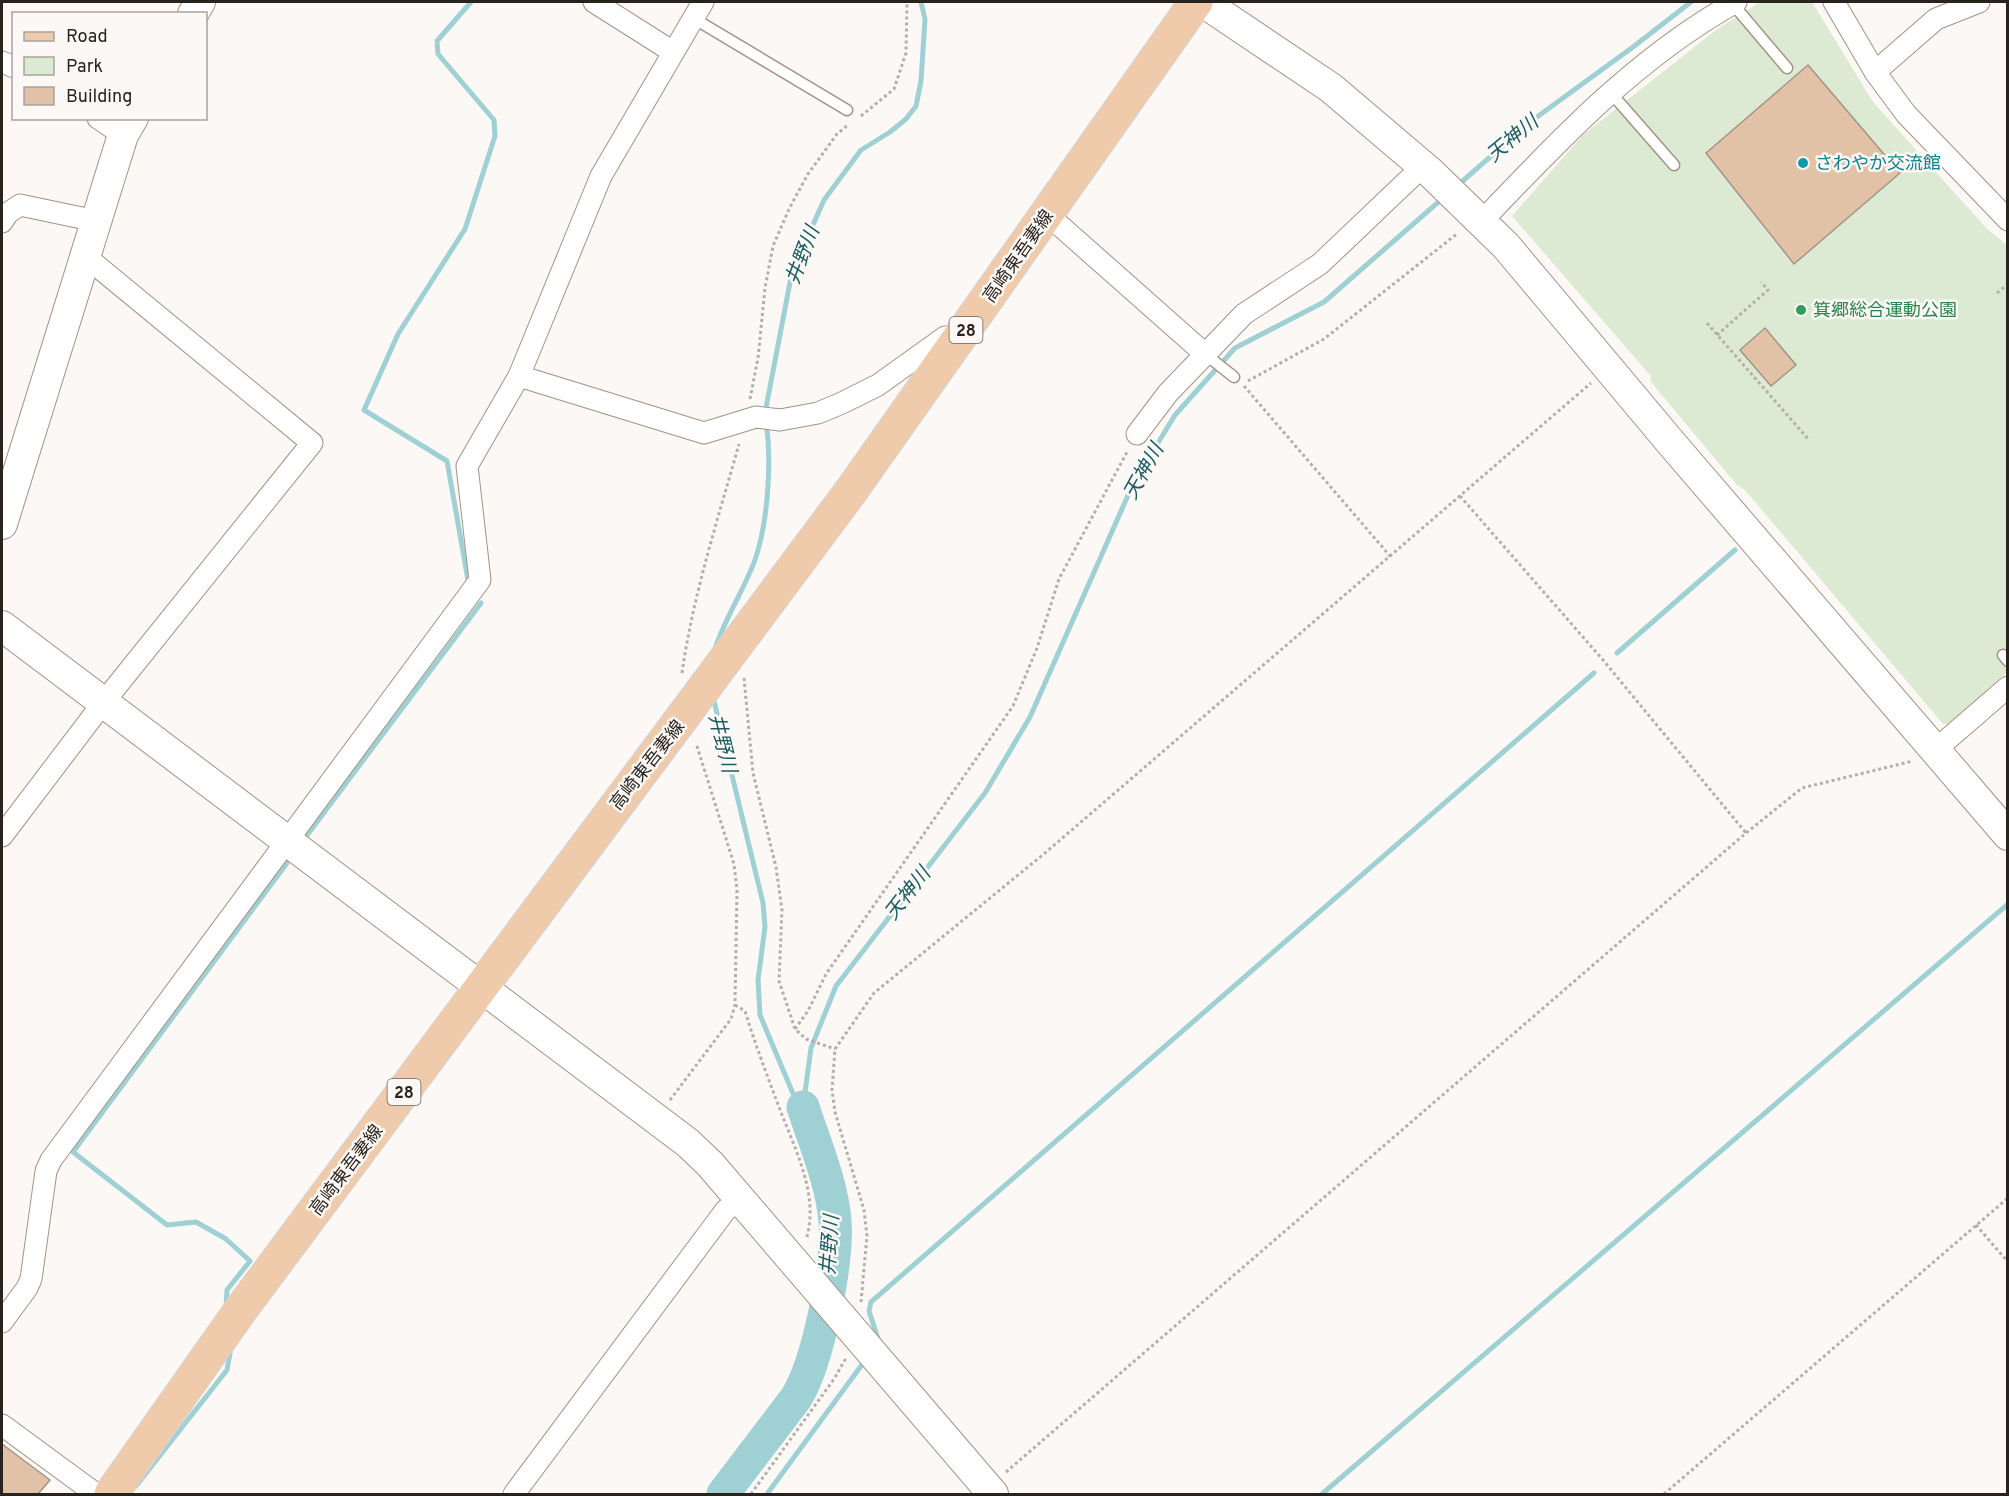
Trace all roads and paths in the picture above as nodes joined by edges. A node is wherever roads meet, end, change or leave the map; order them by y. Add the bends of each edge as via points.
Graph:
1 (594, 2) edge
2 (907, 2) edge
3 (1196, 2) edge
4 (1203, 2) edge
5 (1734, 2) edge
6 (1834, 2) edge
7 (1979, 2) edge
8 (698, 10) edge
9 (673, 52) junction
10 (1787, 68) dead end
11 (1875, 72) junction
12 (1611, 93) junction
13 (847, 110) dead end
14 (105, 120) edge
15 (128, 127) edge
16 (1674, 165) dead end
17 (1427, 170) junction
18 (1048, 215) junction
19 (1477, 216) junction
20 (2007, 220) edge
21 (96, 221) junction
22 (2, 222) edge
23 (85, 256) junction
24 (1761, 282) dead end
25 (2007, 284) edge
26 (1997, 293) dead end
27 (1707, 323) dead end
28 (1717, 335) junction
29 (958, 342) junction
30 (1211, 358) junction
31 (1609, 368) junction
32 (519, 376) junction
33 (1234, 377) dead end
34 (751, 419) junction
35 (1137, 434) joint
36 (1809, 440) dead end
37 (1460, 496) junction
38 (2, 524) edge
39 (1390, 556) junction
40 (2, 626) edge
41 (686, 644) dead end
42 (2007, 687) edge
43 (745, 689) dead end
44 (103, 703) junction
45 (696, 743) dead end
46 (1934, 752) junction
47 (1746, 833) junction
48 (2007, 835) edge
49 (2, 836) edge
50 (285, 842) junction
51 (482, 988) junction
52 (735, 1005) junction
53 (795, 1029) junction
54 (835, 1049) junction
55 (657, 1118) junction
56 (739, 1198) junction
57 (2007, 1198) edge
58 (1976, 1225) junction
59 (2007, 1262) edge
60 (805, 1276) junction
61 (2, 1322) edge
62 (848, 1324) junction
63 (2, 1425) edge
64 (990, 1491) edge
65 (96, 1494) edge
66 (111, 1494) edge
67 (514, 1494) edge
68 (751, 1494) edge
69 (1664, 1494) edge

1 - 9 street
2 - 34 path via 906,53 894,89 837,134 799,190 773,246
3 - 18 main road, 高崎東吾妻線 / 28
4 - 17 street via 1331,88
5 - 10 lane
5 - 12 street
6 - 11 street
7 - 11 street via 1936,19
8 - 9 street
8 - 13 lane
9 - 32 street via 601,176
11 - 20 street via 1906,114
12 - 16 lane
12 - 19 street
14 - 15 street
15 - 21 street
17 - 19 street
17 - 30 street via 1320,264 1244,314
18 - 29 main road, 高崎東吾妻線 / 28
18 - 30 street
19 - 31 street via 1541,285
19 - 39 path via 1324,339 1243,384
21 - 22 street via 20,205
21 - 23 street
23 - 38 street
23 - 44 street via 312,443
24 - 28 path via 1768,290
25 - 26 path
27 - 28 path
28 - 36 path
29 - 34 street via 945,337 878,385 818,413 780,420
29 - 51 main road, 高崎東吾妻線 / 28
30 - 33 lane
30 - 35 street via 1168,393
31 - 37 path
31 - 46 street
32 - 34 street via 704,433
32 - 50 street via 467,466 480,580
34 - 41 path
35 - 53 path via 1059,579 1013,706 826,974
37 - 39 path
37 - 47 path via 1604,660
39 - 54 path via 1054,846 874,993
40 - 44 street
42 - 46 street
43 - 53 path via 753,773 776,867 782,910 779,981
44 - 49 street
44 - 50 street
45 - 52 path via 734,864
46 - 47 path via 1918,760 1802,788
46 - 48 street
47 - 64 path
50 - 51 street
50 - 61 street via 51,1160 31,1279
51 - 55 street
51 - 66 main road, 高崎東吾妻線 / 28 via 242,1308
52 - 55 path via 731,1019
52 - 60 path via 745,1011 806,1178 810,1226
53 - 54 path via 806,1039
54 - 62 path via 835,1112 864,1210 867,1236 862,1296
55 - 56 street via 688,1143
56 - 60 street
56 - 67 street via 725,1211
57 - 58 path
58 - 59 path
58 - 69 path
60 - 62 street
62 - 64 street
62 - 68 path via 849,1354
63 - 65 street

